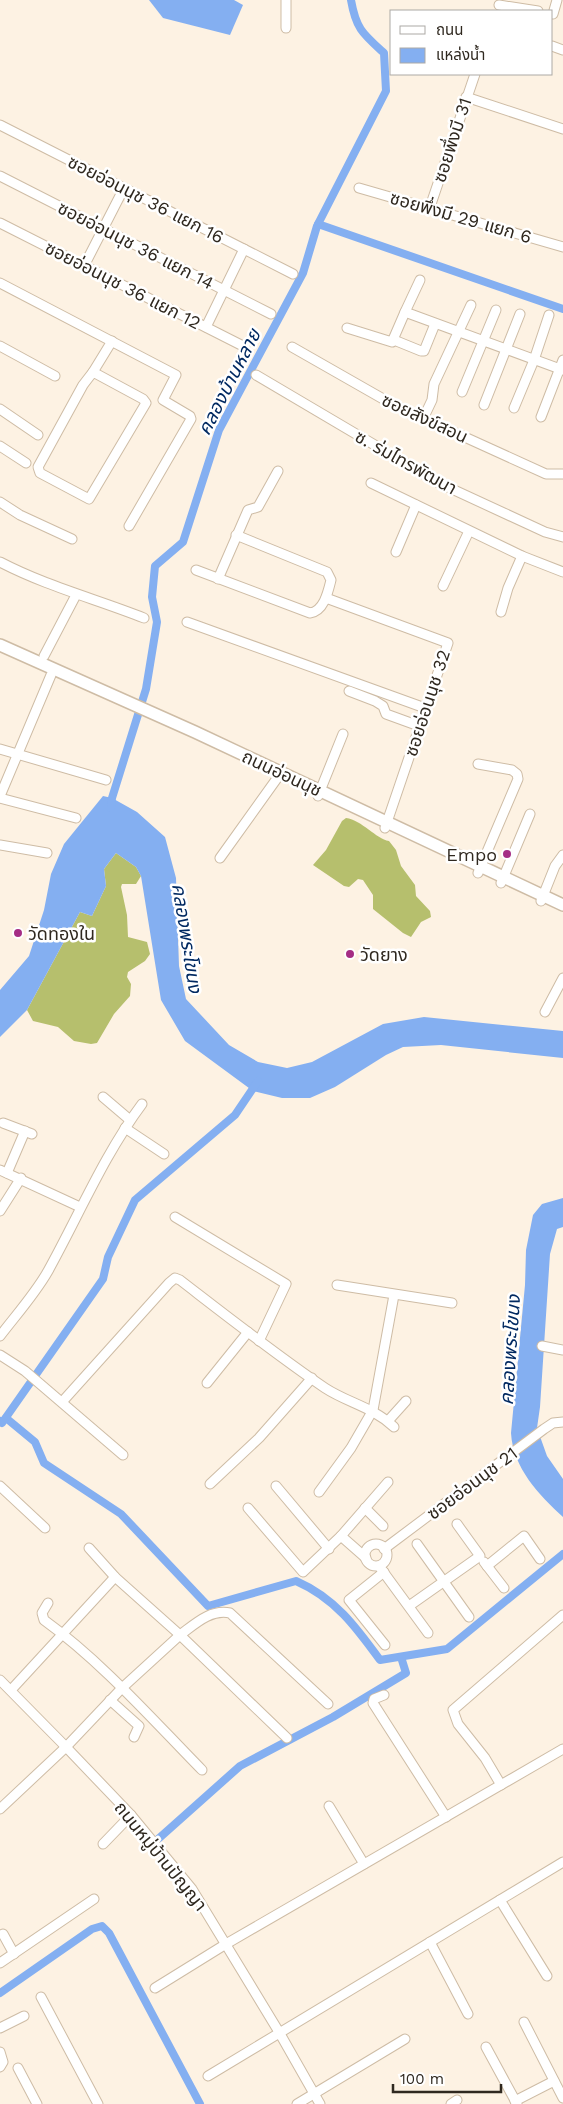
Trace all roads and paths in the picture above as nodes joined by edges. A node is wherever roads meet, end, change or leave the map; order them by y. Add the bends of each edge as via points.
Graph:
1 (286, 0) edge
2 (500, 5) edge
3 (532, 10) edge
4 (286, 28) dead end
5 (475, 75) edge
6 (466, 97) junction
7 (0, 125) edge
8 (563, 129) edge
9 (0, 176) edge
10 (124, 188) junction
11 (359, 188) dead end
12 (430, 207) junction
13 (0, 223) edge
14 (103, 229) junction
15 (563, 247) edge
16 (244, 249) junction
17 (84, 266) junction
18 (292, 274) dead end
19 (420, 280) dead end
20 (0, 283) edge
21 (225, 291) junction
22 (471, 305) dead end
23 (496, 310) dead end
24 (405, 312) junction
25 (271, 314) dead end
26 (520, 314) dead end
27 (549, 315) dead end
28 (435, 324) junction
29 (206, 327) junction
30 (347, 328) dead end
31 (459, 332) junction
32 (394, 340) junction
33 (112, 341) junction
34 (483, 341) junction
35 (0, 346) edge
36 (245, 347) dead end
37 (292, 347) dead end
38 (507, 350) junction
39 (534, 360) junction
40 (563, 360) edge
41 (561, 370) edge
42 (93, 372) junction
43 (256, 375) dead end
44 (55, 376) dead end
45 (462, 392) dead end
46 (484, 405) dead end
47 (514, 408) dead end
48 (0, 409) edge
49 (541, 417) dead end
50 (423, 419) junction
51 (38, 435) dead end
52 (0, 446) edge
53 (26, 463) dead end
54 (278, 471) dead end
55 (563, 474) edge
56 (371, 483) dead end
57 (0, 502) edge
58 (416, 505) junction
59 (129, 526) dead end
60 (469, 531) junction
61 (236, 535) junction
62 (563, 537) edge
63 (72, 539) dead end
64 (396, 552) dead end
65 (522, 556) junction
66 (0, 562) edge
67 (196, 570) dead end
68 (563, 572) edge
69 (218, 579) junction
70 (443, 586) dead end
71 (76, 595) junction
72 (326, 598) junction
73 (501, 612) dead end
74 (144, 618) dead end
75 (187, 622) dead end
76 (0, 645) edge
77 (0, 652) edge
78 (44, 656) dead end
79 (51, 675) junction
80 (349, 691) dead end
81 (121, 703) junction
82 (425, 708) junction
83 (152, 716) junction
84 (419, 726) junction
85 (343, 734) dead end
86 (0, 748) edge
87 (18, 755) junction
88 (478, 764) dead end
89 (278, 777) junction
90 (106, 780) dead end
91 (319, 793) junction
92 (0, 797) edge
93 (530, 814) dead end
94 (76, 818) dead end
95 (386, 825) junction
96 (0, 844) edge
97 (47, 853) dead end
98 (563, 855) edge
99 (220, 858) dead end
100 (479, 870) junction
101 (502, 880) junction
102 (542, 898) junction
103 (563, 905) edge
104 (563, 911) edge
105 (563, 978) edge
106 (545, 1012) dead end
107 (102, 1097) dead end
108 (142, 1104) dead end
109 (3, 1123) dead end
110 (128, 1124) junction
111 (164, 1154) dead end
112 (4, 1171) edge
113 (21, 1178) junction
114 (80, 1207) junction
115 (0, 1211) edge
116 (175, 1217) dead end
117 (337, 1285) dead end
118 (394, 1295) junction
119 (452, 1303) dead end
120 (248, 1332) junction
121 (0, 1336) edge
122 (259, 1341) junction
123 (542, 1346) dead end
124 (563, 1350) edge
125 (0, 1354) edge
126 (312, 1378) junction
127 (207, 1383) dead end
128 (406, 1401) dead end
129 (62, 1402) junction
130 (373, 1410) junction
131 (563, 1422) edge
132 (123, 1455) dead end
133 (388, 1482) dead end
134 (210, 1484) dead end
135 (0, 1486) edge
136 (276, 1486) dead end
137 (318, 1492) dead end
138 (248, 1508) dead end
139 (365, 1508) junction
140 (457, 1524) dead end
141 (383, 1526) dead end
142 (45, 1528) dead end
143 (341, 1536) junction
144 (417, 1544) dead end
145 (88, 1548) dead end
146 (329, 1548) junction
147 (384, 1549) junction
148 (480, 1556) junction
149 (366, 1558) junction
150 (540, 1559) dead end
151 (487, 1566) junction
152 (382, 1569) junction
153 (115, 1577) junction
154 (443, 1582) junction
155 (504, 1588) dead end
156 (48, 1603) dead end
157 (408, 1606) junction
158 (563, 1615) edge
159 (469, 1617) dead end
160 (428, 1633) dead end
161 (63, 1634) junction
162 (180, 1635) junction
163 (385, 1645) dead end
164 (0, 1680) edge
165 (122, 1688) junction
166 (11, 1690) junction
167 (384, 1695) dead end
168 (110, 1700) junction
169 (328, 1704) dead end
170 (134, 1737) dead end
171 (287, 1738) dead end
172 (66, 1747) junction
173 (563, 1749) edge
174 (202, 1770) dead end
175 (502, 1785) junction
176 (329, 1806) dead end
177 (0, 1809) edge
178 (131, 1815) junction
179 (446, 1817) junction
180 (103, 1844) dead end
181 (563, 1862) edge
182 (364, 1864) junction
183 (94, 1899) dead end
184 (500, 1900) junction
185 (3, 1934) dead end
186 (430, 1942) junction
187 (226, 1944) junction
188 (14, 1954) junction
189 (0, 1963) edge
190 (547, 1976) dead end
191 (155, 1988) dead end
192 (41, 1997) dead end
193 (468, 2014) dead end
194 (24, 2016) dead end
195 (524, 2022) dead end
196 (0, 2028) edge
197 (279, 2032) junction
198 (405, 2039) dead end
199 (486, 2047) dead end
200 (0, 2052) edge
201 (0, 2067) edge
202 (18, 2068) dead end
203 (208, 2076) dead end
204 (554, 2081) junction
205 (314, 2094) junction
206 (563, 2098) edge
207 (516, 2103) edge
208 (37, 2104) edge
209 (98, 2104) edge
210 (297, 2104) edge
211 (320, 2104) edge

1 - 4 street
2 - 3 street
5 - 6 street, ซอยพึ่งมี 31
6 - 8 street
6 - 12 street, ซอยพึ่งมี 31
7 - 10 street, ซอยอ่อนนุช 36 แยก 16
9 - 14 street, ซอยอ่อนนุช 36 แยก 14
10 - 14 street
10 - 16 street, ซอยอ่อนนุช 36 แยก 16
11 - 12 street, ซอยพึ่งมี 29 แยก 6
12 - 15 street, ซอยพึ่งมี 29 แยก 6
13 - 17 street, ซอยอ่อนนุช 36 แยก 12
14 - 17 street
14 - 21 street, ซอยอ่อนนุช 36 แยก 14
16 - 18 street, ซอยอ่อนนุช 36 แยก 16
16 - 21 street
17 - 29 street, ซอยอ่อนนุช 36 แยก 12
19 - 24 street
20 - 33 street
21 - 25 street, ซอยอ่อนนุช 36 แยก 14
21 - 29 street
22 - 31 street
23 - 34 street
24 - 28 street
24 - 32 street
26 - 38 street
27 - 39 street
28 - 31 street
28 - 32 street via 424,351
29 - 36 street, ซอยอ่อนนุช 36 แยก 12
30 - 32 street via 390,342
31 - 34 street
31 - 50 street via 434,384 432,400
33 - 42 street
33 - 59 street via 175,374 164,400 191,418
34 - 38 street
34 - 45 street
35 - 44 street
37 - 50 street, ซอยสังข์สอน
38 - 39 street
38 - 46 street
39 - 41 street
39 - 47 street
40 - 41 street
41 - 49 street
42 - 42 street via 146,403 89,499 40,472 38,467
43 - 62 street, ซ. ร่มไทรพัฒนา via 439,483 545,532
48 - 51 street
50 - 55 street, ซอยสังข์สอน via 546,474
52 - 53 street
54 - 61 street via 258,507 248,510
56 - 58 street
57 - 63 street
58 - 60 street
58 - 64 street
60 - 65 street
60 - 70 street
61 - 69 street
61 - 72 street via 327,572 331,580
65 - 68 street
65 - 73 street
66 - 71 street
67 - 69 street
69 - 72 street via 310,613 319,609
71 - 74 street
71 - 78 street
72 - 82 street, ซอยอ่อนนุช 32 via 448,642
75 - 82 street
76 - 81 main road, ถนนอ่อนนุช
77 - 79 main road, ถนนอ่อนนุช
79 - 81 main road, ถนนอ่อนนุช
79 - 87 street
80 - 84 street via 375,700 383,706 386,714
81 - 83 main road, ถนนอ่อนนุช
82 - 84 street, ซอยอ่อนนุช 32
83 - 89 main road, ถนนอ่อนนุช
83 - 91 main road, ถนนอ่อนนุช
84 - 95 street, ซอยอ่อนนุช 32
85 - 91 street
86 - 87 street
87 - 90 street
87 - 92 street
88 - 100 street via 512,770 518,776
89 - 91 main road, ถนนอ่อนนุช
89 - 99 street
91 - 95 main road, ถนนอ่อนนุช
92 - 94 street
93 - 101 street
95 - 100 main road, ถนนอ่อนนุช
96 - 97 street
98 - 102 street
100 - 101 main road, ถนนอ่อนนุช
101 - 102 main road, ถนนอ่อนนุช
102 - 103 main road, ถนนอ่อนนุช
102 - 104 main road, ถนนอ่อนนุช
105 - 106 street
107 - 110 street
108 - 110 street
109 - 112 street via 28,1132
110 - 111 street
110 - 114 street
112 - 113 street
113 - 114 street
113 - 115 street
114 - 121 street via 47,1272
116 - 122 street via 286,1284
117 - 118 street
118 - 119 street
118 - 130 street
120 - 122 street
120 - 127 street
120 - 129 street via 180,1280 174,1279
122 - 126 street
123 - 124 street
125 - 129 street
126 - 130 street via 327,1389
126 - 134 street via 259,1438
128 - 130 street via 391,1424
129 - 132 street
130 - 137 street via 351,1448
131 - 147 street, ซอยอ่อนนุช 21 via 544,1429
133 - 139 street
135 - 142 street
136 - 146 street
138 - 146 street via 303,1572
139 - 141 street
139 - 143 street
140 - 148 street
143 - 146 street
143 - 149 street
144 - 154 street
145 - 153 street
147 - 149 street via 378,1545 371,1546 366,1551
147 - 152 street via 386,1558
148 - 151 street
148 - 154 street
149 - 152 street via 370,1564
150 - 151 street via 524,1536
151 - 155 street
152 - 157 street
152 - 163 street via 349,1600
153 - 161 street
153 - 162 street
154 - 157 street
154 - 159 street
156 - 161 street via 42,1617
157 - 160 street
158 - 175 street via 453,1710 458,1724
161 - 165 street
161 - 166 street
162 - 165 street
162 - 169 street via 211,1614 230,1613
162 - 171 street
164 - 166 street, ถนนหมู่บ้านปัญญา
165 - 168 street
165 - 174 street
166 - 172 street, ถนนหมู่บ้านปัญญา
167 - 179 street via 375,1698 373,1703
168 - 170 street via 138,1726
168 - 172 street
172 - 177 street
172 - 178 street, ถนนหมู่บ้านปัญญา
173 - 175 street
175 - 179 street
176 - 182 street
178 - 180 street
178 - 187 street, ถนนหมู่บ้านปัญญา via 192,1889
179 - 182 street
181 - 184 street
182 - 187 street
183 - 188 street
184 - 186 street
184 - 190 street
185 - 188 street
186 - 193 street
186 - 197 street
187 - 191 street
187 - 197 street, ถนนหมู่บ้านปัญญา
188 - 189 street
192 - 209 street
194 - 196 street
195 - 204 street
197 - 203 street
197 - 205 street, ถนนหมู่บ้านปัญญา
198 - 205 street
199 - 207 street
200 - 201 street via 3,2062
202 - 208 street
204 - 206 street
204 - 207 street
205 - 210 street
205 - 211 street, ถนนหมู่บ้านปัญญา

